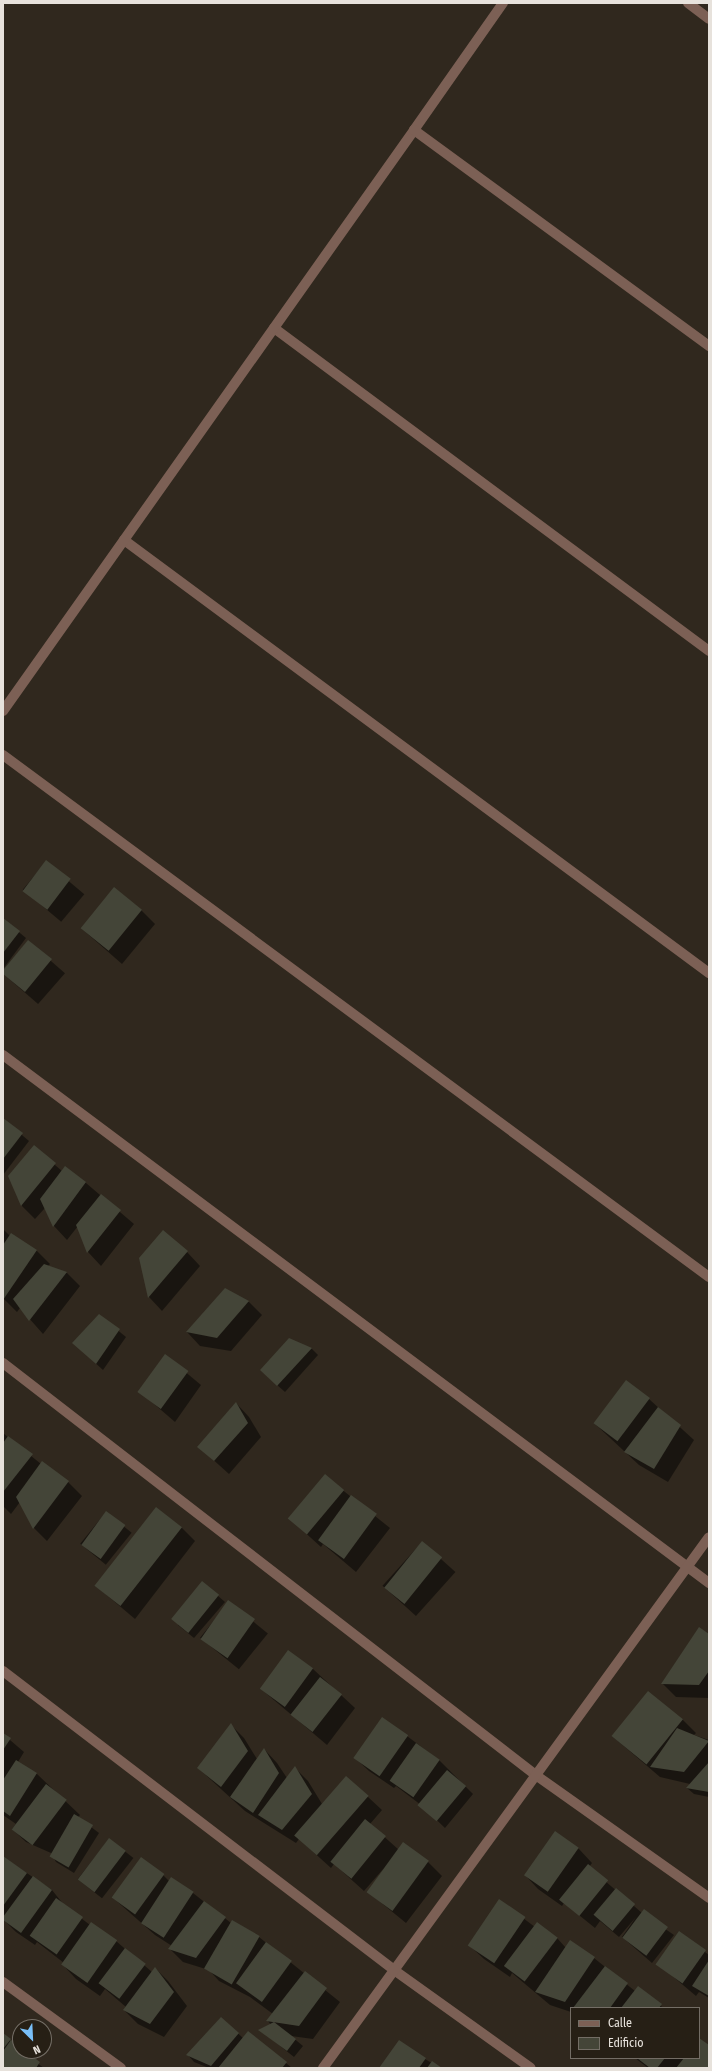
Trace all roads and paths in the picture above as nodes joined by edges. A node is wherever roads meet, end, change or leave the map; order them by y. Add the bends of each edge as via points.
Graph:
1 (503, 3) edge
2 (688, 3) edge
3 (709, 19) edge
4 (414, 130) junction
5 (274, 328) junction
6 (709, 346) edge
7 (124, 540) junction
8 (709, 651) edge
9 (3, 711) edge
10 (3, 755) edge
11 (709, 972) edge
12 (3, 1055) edge
13 (709, 1278) edge
14 (3, 1363) edge
15 (709, 1537) edge
16 (687, 1567) junction
17 (709, 1583) edge
18 (3, 1671) edge
19 (537, 1776) junction
20 (709, 1898) edge
21 (394, 1970) junction
22 (3, 1982) edge
23 (121, 2068) edge
24 (323, 2068) edge
25 (531, 2068) edge

1 - 4 street
2 - 3 street
4 - 5 street
4 - 6 street
5 - 7 street
5 - 8 street
7 - 9 street
7 - 11 street
10 - 13 street
12 - 16 street
14 - 19 street
15 - 16 street
16 - 17 street
16 - 19 street
18 - 21 street
19 - 20 street
19 - 21 street
21 - 24 street
21 - 25 street
22 - 23 street

